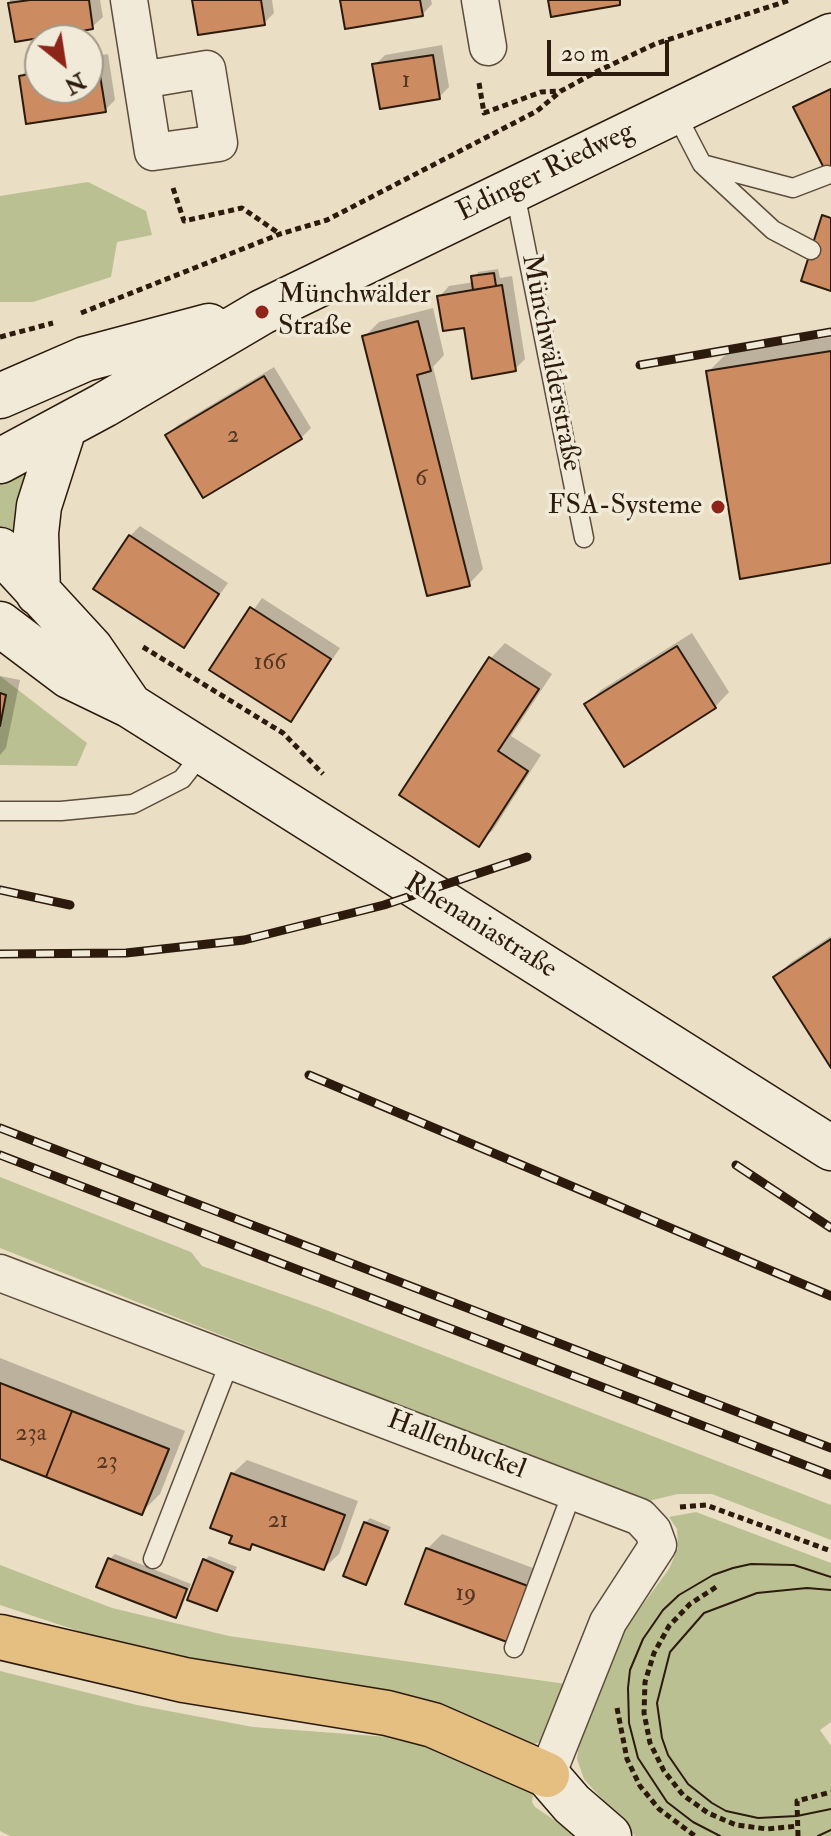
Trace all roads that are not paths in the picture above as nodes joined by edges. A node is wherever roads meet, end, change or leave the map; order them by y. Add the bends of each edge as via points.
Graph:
1 (129, 0) edge
2 (480, 0) edge
3 (831, 36) edge
4 (488, 47) road end
5 (142, 80) junction
6 (674, 110) junction
7 (702, 164) junction
8 (827, 175) dead end
9 (513, 188) junction
10 (811, 250) dead end
11 (262, 312) junction
12 (0, 396) edge
13 (64, 428) junction
14 (0, 461) edge
15 (584, 538) dead end
16 (0, 550) edge
17 (38, 593) junction
18 (0, 624) edge
19 (129, 705) junction
20 (204, 751) junction
21 (0, 811) edge
22 (831, 1148) edge
23 (0, 1273) edge
24 (230, 1361) junction
25 (573, 1490) junction
26 (153, 1559) dead end
27 (0, 1637) edge
28 (514, 1648) dead end
29 (547, 1775) junction
30 (609, 1836) edge

1 - 5 street
2 - 4 street
3 - 6 main road, Edinger Riedweg
5 - 5 street via 153,152 219,143 207,69
6 - 7 lane
6 - 9 main road, Edinger Riedweg
7 - 8 lane via 793,188
7 - 10 lane via 773,230
9 - 11 main road, Edinger Riedweg
9 - 15 lane, Münchwälderstraße
11 - 12 main road, Edinger Riedweg via 85,359
11 - 13 main road, Edinger Riedweg
13 - 14 main road, Edinger Riedweg
13 - 17 main road via 39,506
16 - 17 main road, Rhenaniastraße
17 - 19 main road, Rhenaniastraße via 91,649
18 - 19 main road, Rhenaniastraße via 69,676
19 - 20 main road, Rhenaniastraße
20 - 21 lane via 182,779 133,804
20 - 22 main road, Rhenaniastraße
23 - 24 street, Hallenbuckel
24 - 25 street, Hallenbuckel
24 - 26 lane
25 - 28 lane
25 - 29 street, Hallenbuckel via 640,1517 658,1545 608,1622
27 - 29 highway via 184,1680 387,1713 433,1725
29 - 30 main road

